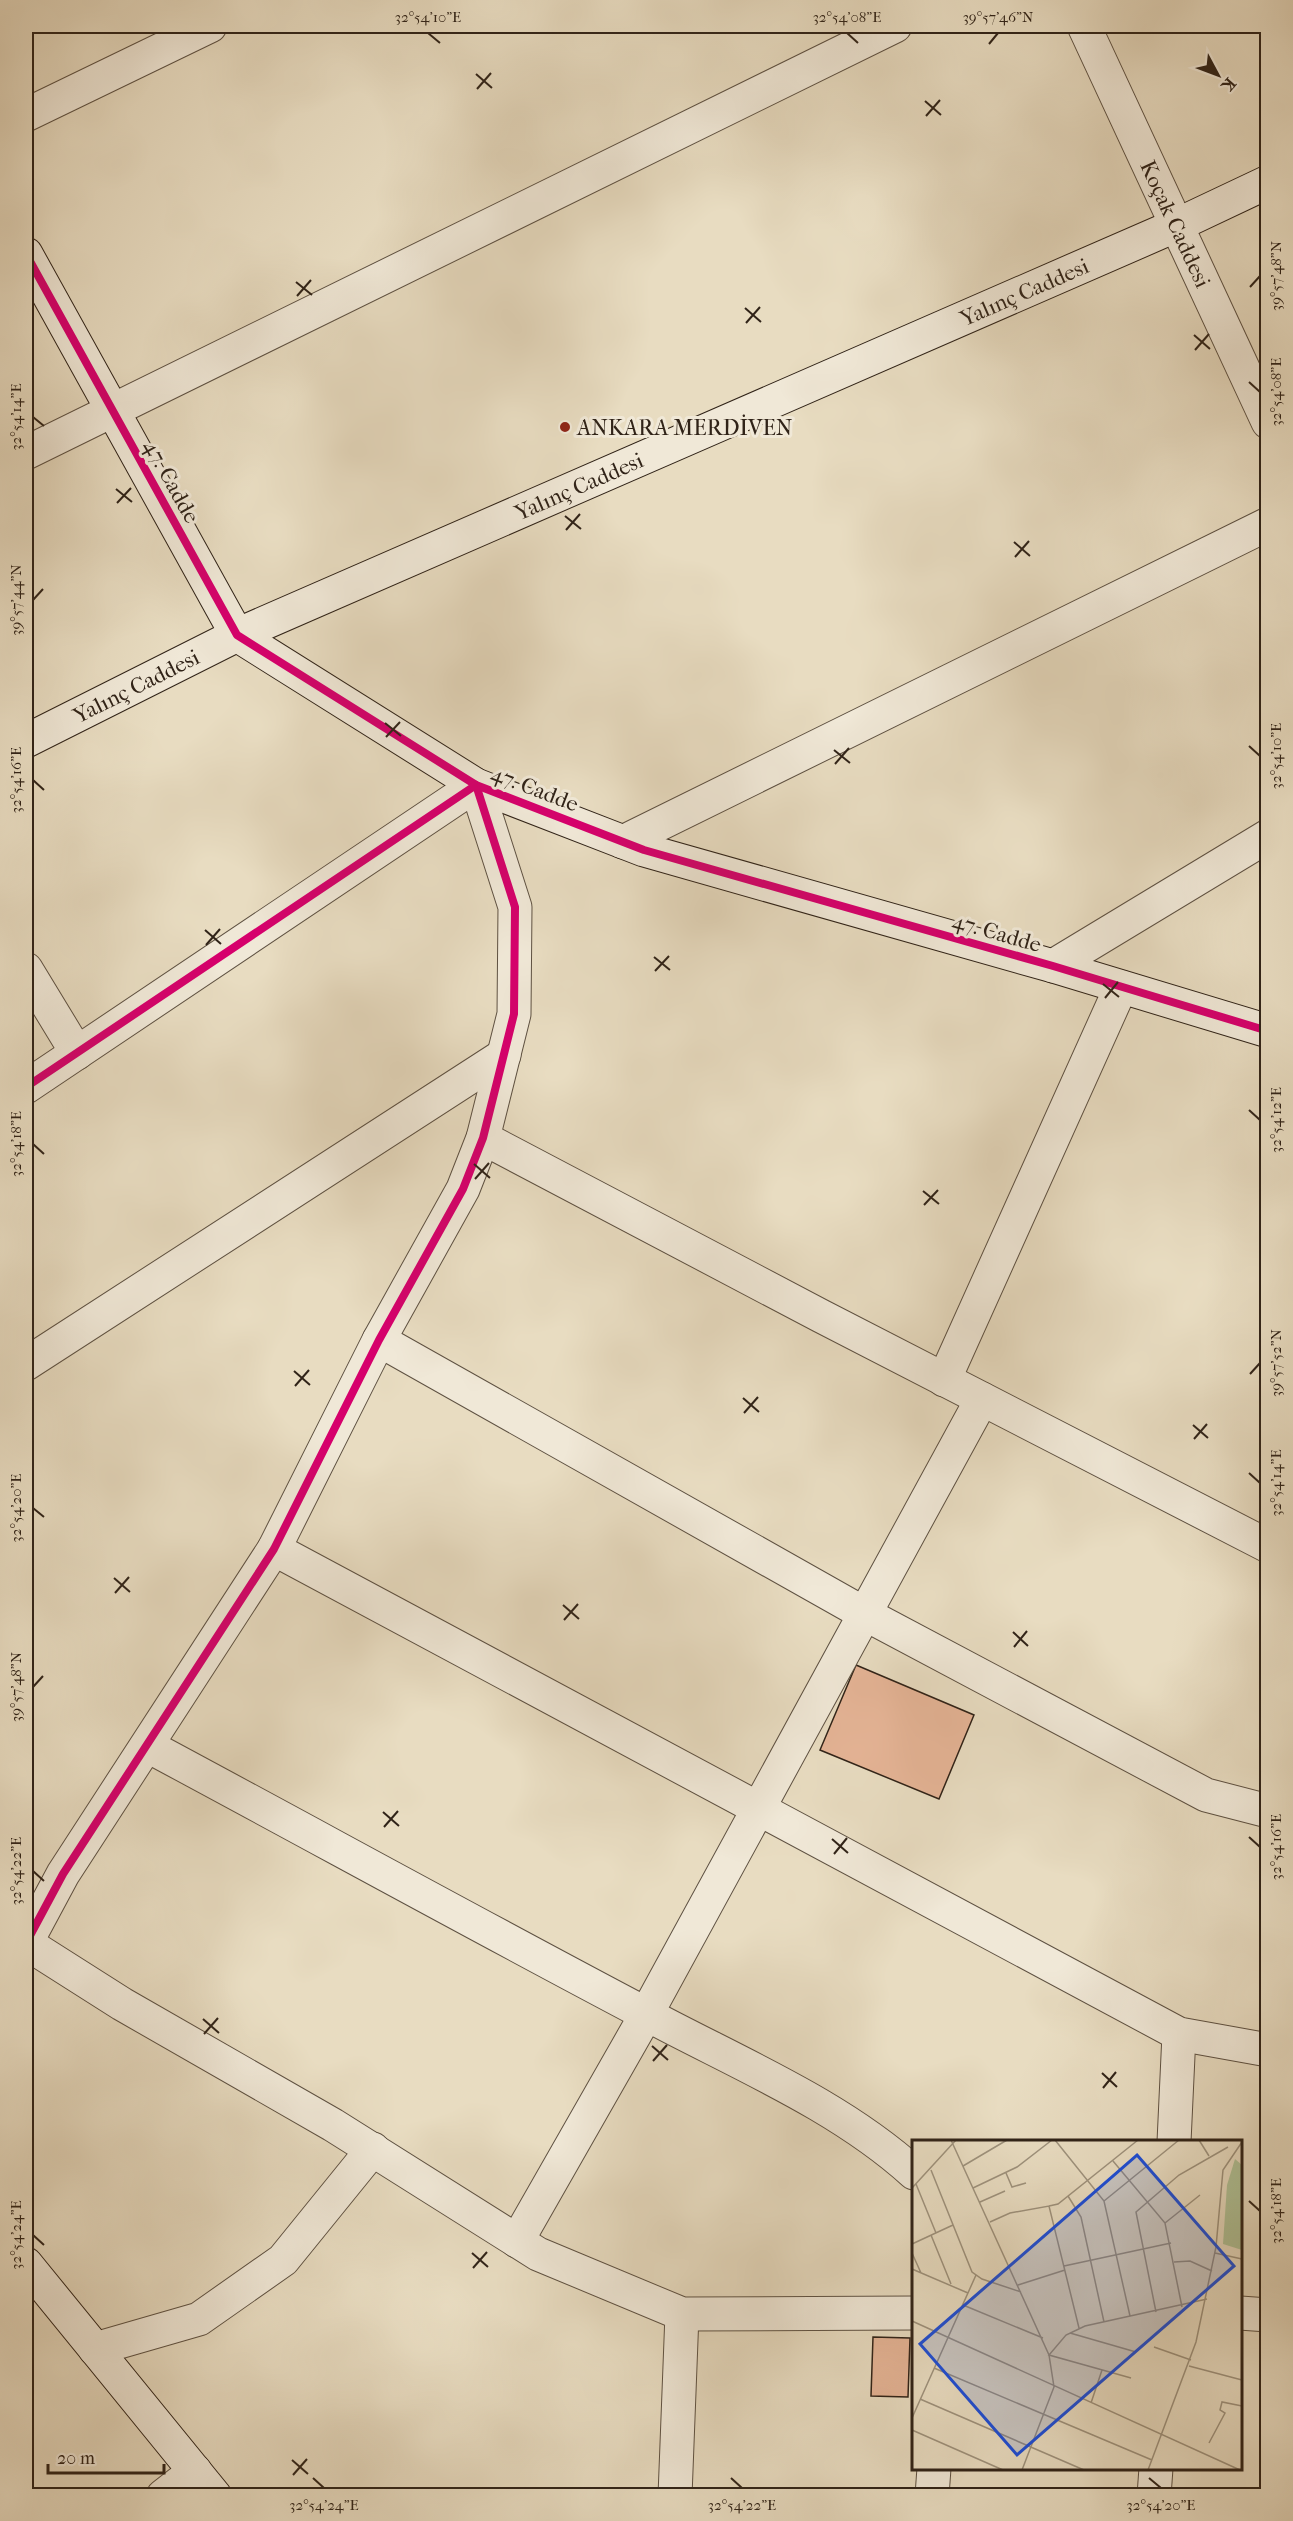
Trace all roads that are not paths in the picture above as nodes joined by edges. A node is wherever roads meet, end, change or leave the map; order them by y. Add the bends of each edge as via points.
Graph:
1 (210, 26) edge
2 (895, 26) edge
3 (1084, 26) edge
4 (26, 115) edge
5 (1268, 182) edge
6 (1177, 225) junction
7 (26, 254) edge
8 (112, 411) junction
9 (1268, 422) edge
10 (26, 453) edge
11 (1268, 524) edge
12 (237, 635) junction
13 (26, 741) edge
14 (476, 785) junction
15 (1268, 836) edge
16 (623, 842) junction
17 (1053, 966) junction
18 (26, 969) edge
19 (1121, 987) junction
20 (1268, 1031) edge
21 (77, 1053) junction
22 (504, 1055) junction
23 (26, 1088) edge
24 (483, 1138) junction
25 (379, 1340) junction
26 (26, 1364) edge
27 (944, 1380) junction
28 (982, 1399) junction
29 (1268, 1546) edge
30 (274, 1549) junction
31 (864, 1614) junction
32 (148, 1746) junction
33 (758, 1809) junction
34 (1268, 1812) edge
35 (26, 1943) edge
36 (646, 2014) junction
37 (1179, 2034) junction
38 (1268, 2050) edge
39 (1174, 2140) edge
40 (373, 2150) junction
41 (912, 2171) edge
42 (517, 2241) junction
43 (26, 2264) edge
44 (912, 2313) edge
45 (1242, 2313) edge
46 (682, 2314) junction
47 (1268, 2315) edge
48 (95, 2349) junction
49 (934, 2470) edge
50 (1156, 2470) edge
51 (205, 2483) edge
52 (163, 2496) edge
53 (675, 2496) edge
54 (932, 2496) edge
55 (1154, 2496) edge

1 - 4 street
2 - 8 street
3 - 6 street, Koçak Caddesi
5 - 6 street, Yalınç Caddesi
6 - 9 street, Koçak Caddesi
6 - 12 street, Yalınç Caddesi
7 - 8 street, 47. Cadde
8 - 10 street
8 - 12 street, 47. Cadde
11 - 16 street
12 - 13 street, Yalınç Caddesi
12 - 14 street, 47. Cadde
14 - 16 street, 47. Cadde
14 - 21 street
14 - 22 street via 515,907 514,1014
15 - 17 street
16 - 17 street, 47. Cadde
17 - 19 street, 47. Cadde
18 - 21 street
19 - 20 street, 47. Cadde
19 - 27 street
21 - 23 street
22 - 24 street
22 - 26 street
24 - 25 street via 463,1189
24 - 27 street
25 - 30 street
25 - 31 street
27 - 28 street
28 - 29 street
28 - 31 street
30 - 32 street
30 - 33 street
31 - 33 street
31 - 34 street via 1206,1795
32 - 35 street via 63,1874
32 - 36 street
33 - 36 street
33 - 37 street
35 - 40 street via 122,2004
36 - 41 street via 800,2095 888,2150
36 - 42 street
37 - 38 street
37 - 39 street
40 - 42 street
40 - 48 street via 283,2260 199,2319
42 - 46 street via 538,2254
43 - 48 street
44 - 46 street
45 - 47 street
46 - 53 street
48 - 51 street
49 - 54 street
50 - 55 street
51 - 52 street

